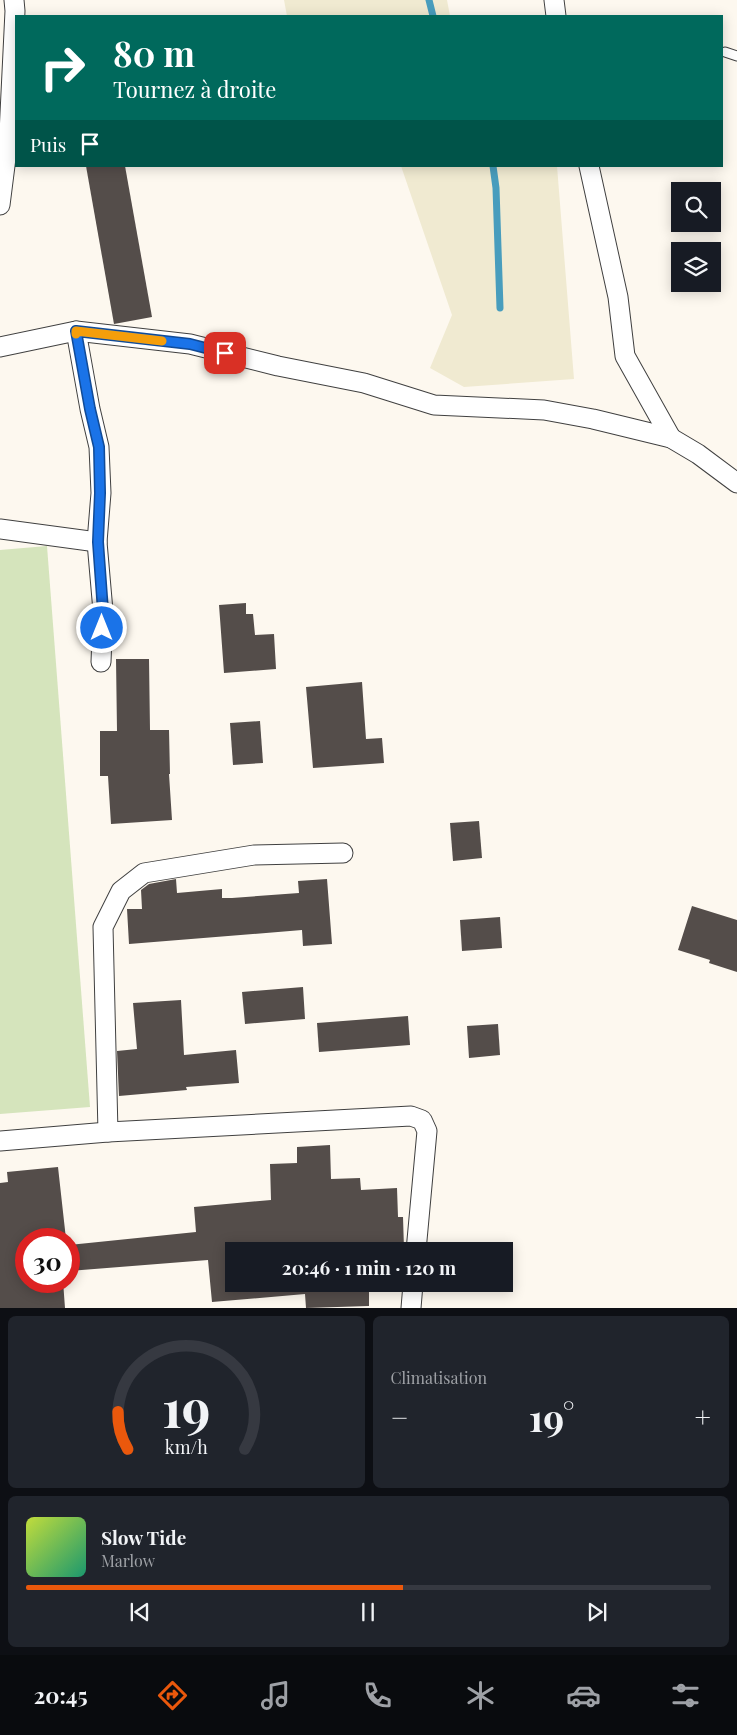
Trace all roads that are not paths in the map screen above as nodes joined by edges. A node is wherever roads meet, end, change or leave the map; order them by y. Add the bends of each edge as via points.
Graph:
1 (14, 0) edge
2 (554, 0) edge
3 (556, 15) edge
4 (725, 52) dead end
5 (737, 56) edge
6 (589, 167) edge
7 (0, 205) edge
8 (76, 331) junction
9 (0, 347) edge
10 (671, 438) junction
11 (737, 483) edge
12 (0, 529) edge
13 (98, 542) junction
14 (101, 662) dead end
15 (343, 853) dead end
16 (108, 1132) junction
17 (0, 1141) edge
18 (417, 1242) edge
19 (412, 1292) edge
20 (411, 1308) edge

1 - 7 street via 9,134
2 - 3 street
4 - 5 lane
6 - 10 street via 618,297 625,356
8 - 9 street
8 - 10 street via 190,344 364,383 434,405 544,410
8 - 13 street via 99,447
10 - 11 street
12 - 13 street
13 - 14 street via 103,611
15 - 16 street via 254,855 144,873 120,891 103,927
16 - 17 street
16 - 18 street via 410,1116 422,1120 427,1131
19 - 20 street

